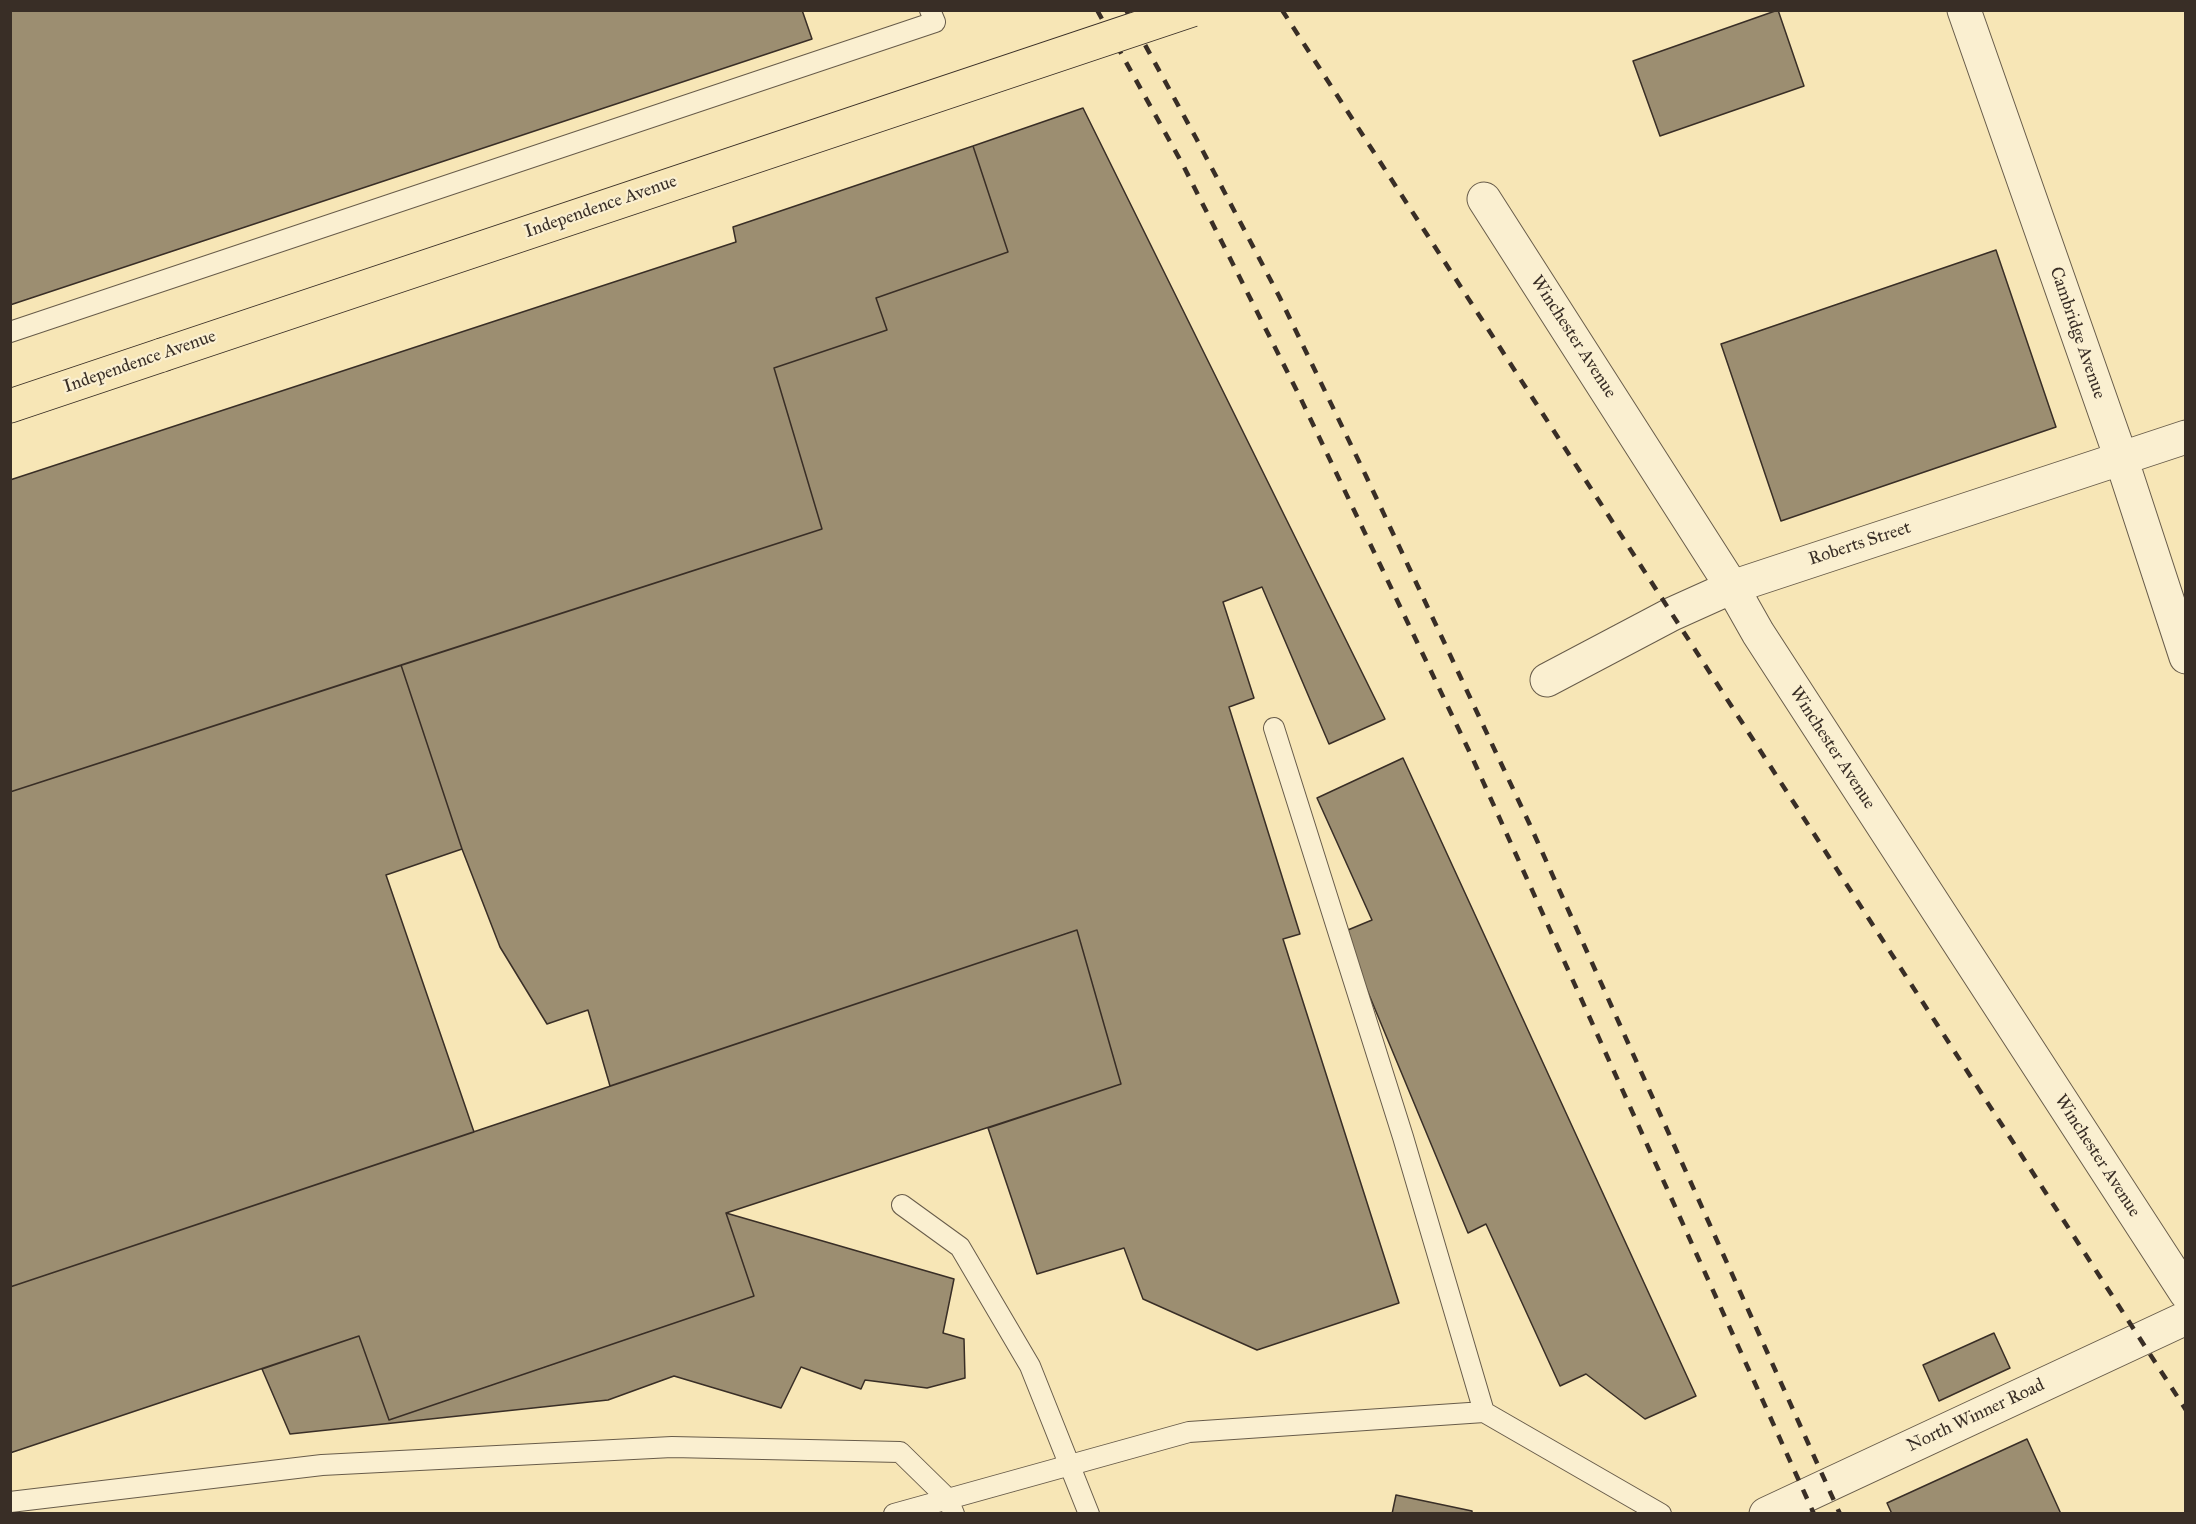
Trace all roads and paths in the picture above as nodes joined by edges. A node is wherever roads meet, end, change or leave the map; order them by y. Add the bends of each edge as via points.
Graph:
1 (930, 10) edge
2 (1192, 10) edge
3 (1964, 10) edge
4 (1484, 199) dead end
5 (10, 332) edge
6 (10, 406) edge
7 (2186, 437) edge
8 (2121, 458) junction
9 (1732, 586) junction
10 (2186, 657) edge
11 (1547, 680) dead end
12 (1274, 728) dead end
13 (902, 1205) dead end
14 (2186, 1293) edge
15 (2186, 1318) edge
16 (1484, 1412) junction
17 (1068, 1466) junction
18 (10, 1502) edge
19 (951, 1506) edge
20 (894, 1514) edge
21 (1089, 1514) edge
22 (1661, 1514) edge
23 (1766, 1514) edge

1 - 5 lane via 936,22
2 - 6 main road, Independence Avenue, bridge
3 - 8 street, Cambridge Avenue
4 - 9 street, Winchester Avenue
7 - 8 street, Roberts Street
8 - 9 street, Roberts Street
8 - 10 street, Cambridge Avenue
9 - 11 street, Roberts Street
9 - 14 street, Winchester Avenue via 1758,633
12 - 16 lane via 1403,1137
13 - 17 lane via 960,1247 1030,1366
15 - 23 street, North Winner Road
16 - 17 lane via 1189,1432
16 - 22 lane
17 - 19 lane
17 - 21 lane
18 - 19 lane via 322,1465 672,1448 900,1452
19 - 20 lane

